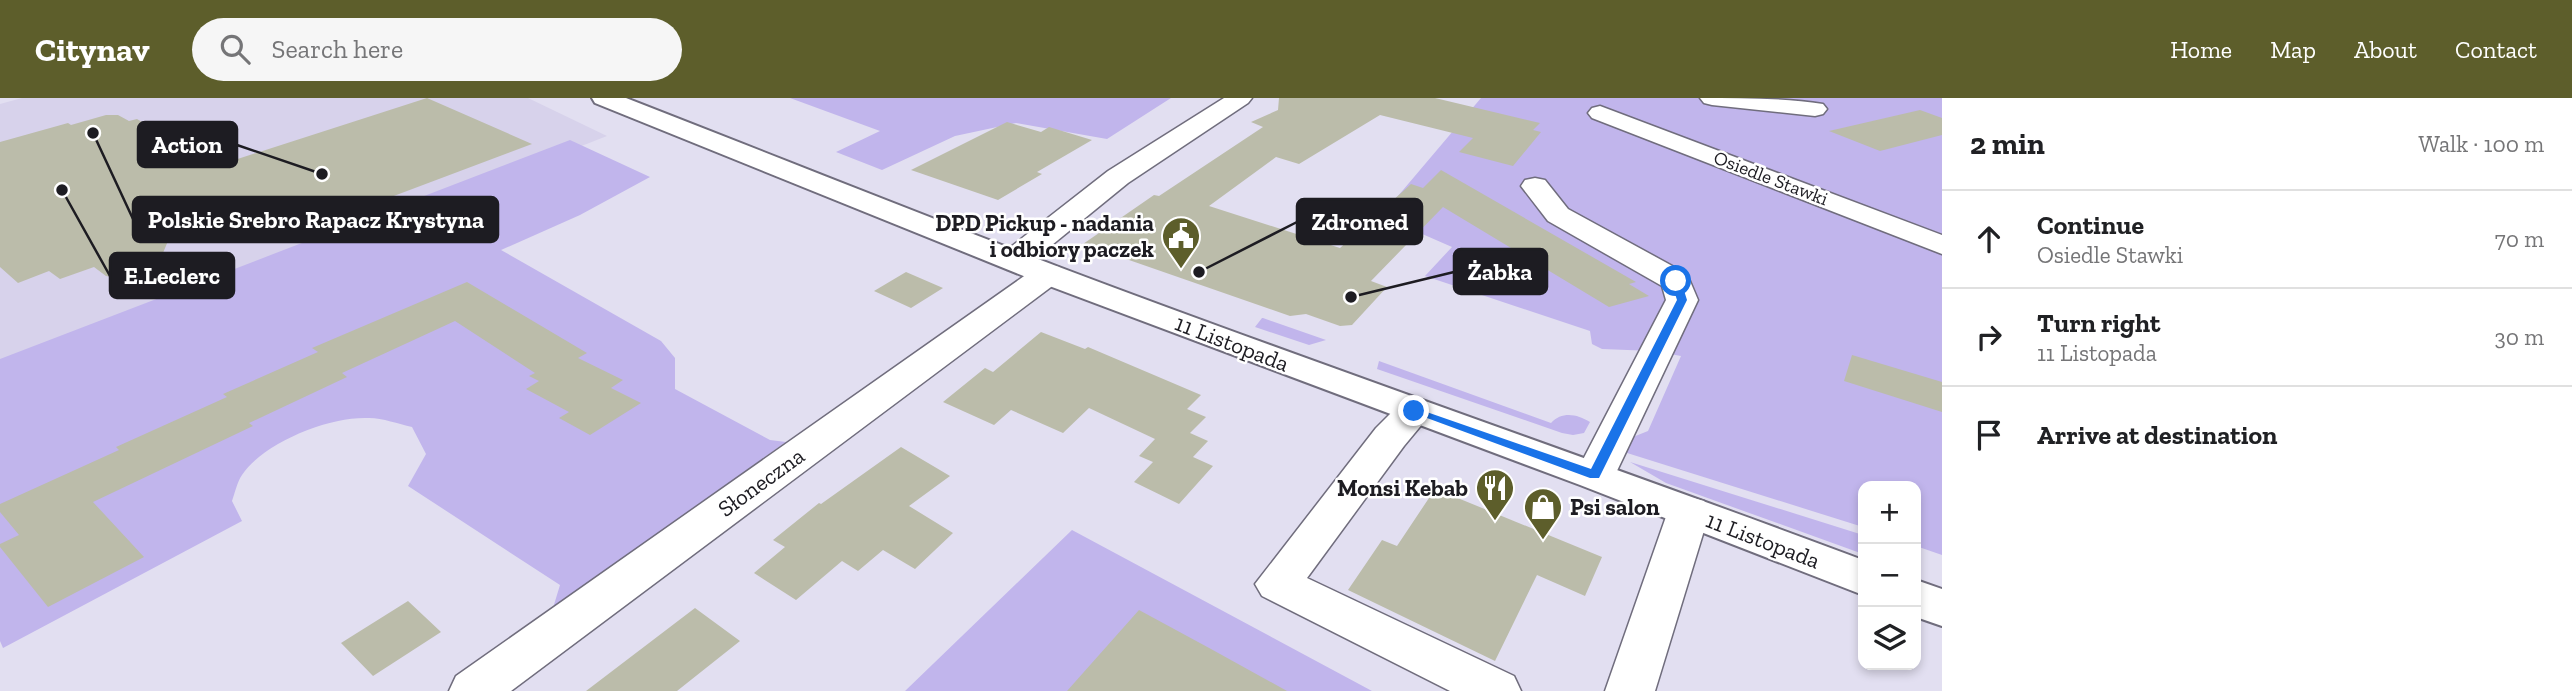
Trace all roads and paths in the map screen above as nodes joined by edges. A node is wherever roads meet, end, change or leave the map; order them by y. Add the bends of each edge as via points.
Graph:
1 (604, 98) edge
2 (1240, 98) edge
3 (1712, 98) edge
4 (1815, 109) dead end
5 (1600, 113) dead end
6 (1535, 186) dead end
7 (1942, 245) edge
8 (1031, 267) junction
9 (1414, 411) junction
10 (1595, 475) junction
11 (1689, 511) junction
12 (1858, 576) edge
13 (1921, 600) edge
14 (1942, 608) edge
15 (474, 691) edge
16 (1496, 691) edge
17 (1630, 691) edge

1 - 8 street, 11 Listopada
2 - 8 street, Słoneczna via 1112,181
3 - 4 street
5 - 7 street, Osiedle Stawki
6 - 10 street via 1558,215 1676,281 1682,300
8 - 9 street, 11 Listopada
8 - 15 street, Słoneczna
9 - 10 street, 11 Listopada
9 - 16 street via 1278,584
10 - 11 street, 11 Listopada
11 - 12 street, 11 Listopada
11 - 17 street
13 - 14 street

